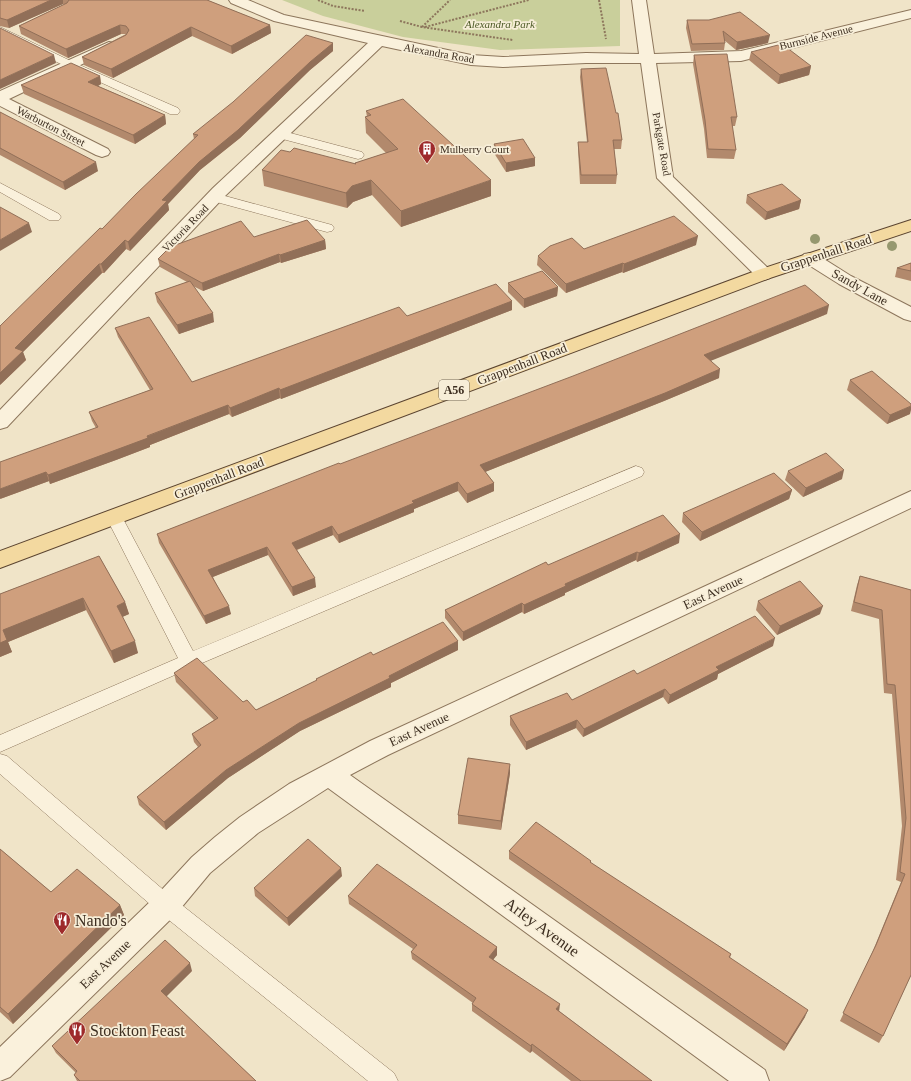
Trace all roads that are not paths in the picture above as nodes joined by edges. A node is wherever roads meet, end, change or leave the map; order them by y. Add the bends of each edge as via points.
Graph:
1 (236, 0) edge
2 (639, 0) edge
3 (911, 14) edge
4 (23, 28) edge
5 (4, 32) edge
6 (122, 39) edge
7 (379, 41) junction
8 (648, 59) junction
9 (72, 65) junction
10 (0, 99) edge
11 (174, 111) dead end
12 (278, 134) junction
13 (102, 152) dead end
14 (358, 155) dead end
15 (0, 186) edge
16 (214, 197) junction
17 (54, 217) dead end
18 (911, 225) edge
19 (326, 228) dead end
20 (810, 258) junction
21 (764, 274) junction
22 (911, 315) edge
23 (0, 422) edge
24 (636, 472) dead end
25 (911, 499) edge
26 (114, 518) junction
27 (0, 560) edge
28 (189, 661) junction
29 (0, 744) edge
30 (0, 762) edge
31 (329, 774) junction
32 (166, 905) junction
33 (0, 1067) edge
34 (386, 1081) edge
35 (754, 1081) edge

1 - 7 street, Alexandra Road via 280,18
2 - 8 street, Parkgate Road
3 - 8 street, Burnside Avenue via 740,56
4 - 5 lane
5 - 9 lane
6 - 9 street
7 - 8 street, Alexandra Road via 471,60 503,62 586,58
7 - 12 street, Victoria Road
8 - 21 street, Parkgate Road via 665,178
9 - 10 street
9 - 11 lane
10 - 13 street, Warburton Street
12 - 14 lane
12 - 16 street, Victoria Road
15 - 17 lane
16 - 19 lane
16 - 23 street, Victoria Road
18 - 20 main road, Grappenhall Road / A56
20 - 21 main road, Grappenhall Road / A56
20 - 22 street, Sandy Lane
21 - 26 main road, Grappenhall Road / A56
24 - 28 lane
25 - 31 street, East Avenue via 379,748
26 - 27 main road, Grappenhall Road / A56
26 - 28 lane
28 - 29 lane
30 - 32 lane
31 - 32 street, East Avenue via 249,825 201,865
31 - 35 street, Arley Avenue
32 - 33 street, East Avenue
32 - 34 lane

